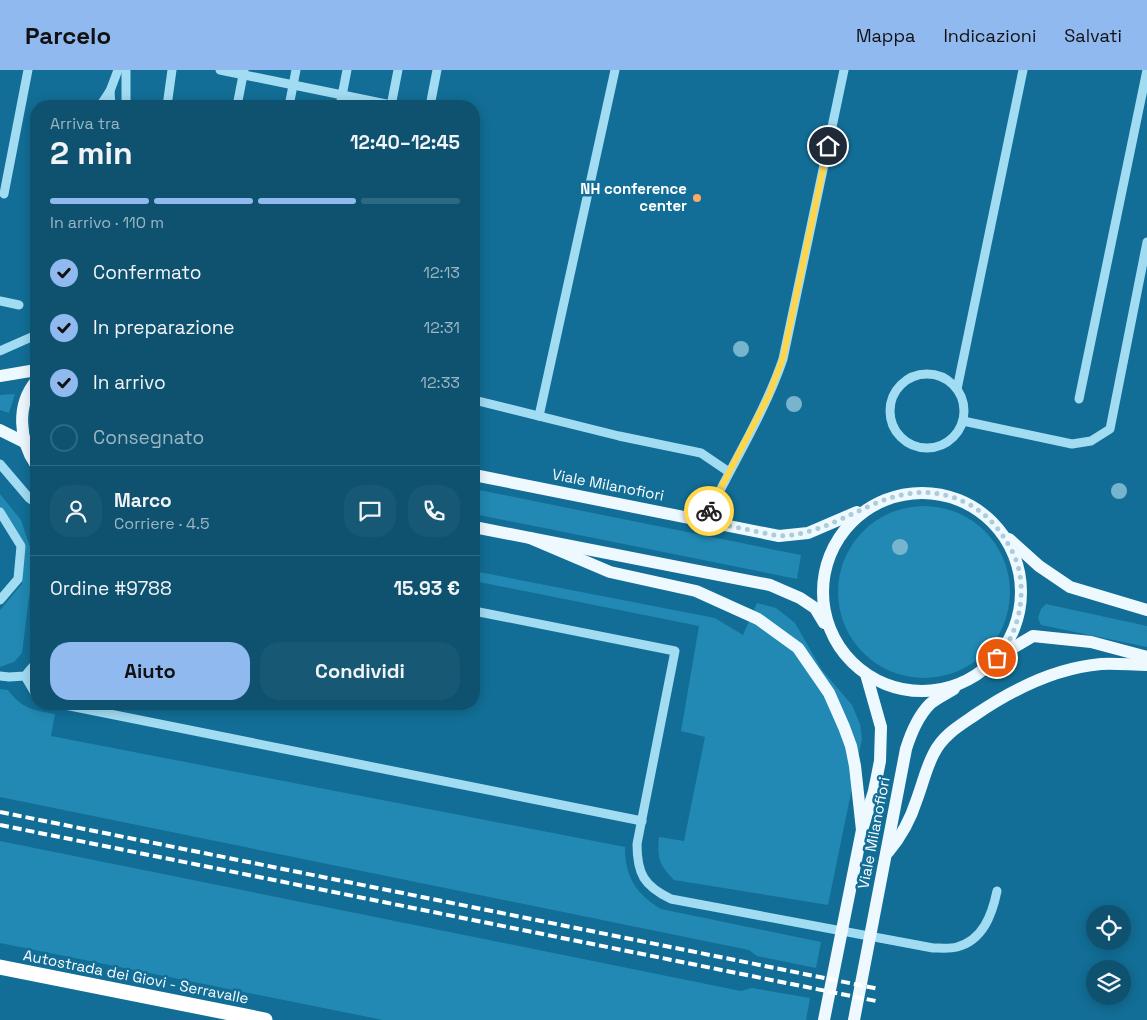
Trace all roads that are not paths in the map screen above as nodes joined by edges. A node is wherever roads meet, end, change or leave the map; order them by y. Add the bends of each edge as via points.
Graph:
1 (28, 70) edge
2 (118, 70) edge
3 (126, 70) edge
4 (172, 70) edge
5 (220, 70) edge
6 (296, 70) edge
7 (347, 70) edge
8 (398, 70) edge
9 (438, 70) edge
10 (615, 70) edge
11 (844, 70) edge
12 (1023, 70) edge
13 (1147, 70) edge
14 (244, 72) edge
15 (293, 85) junction
16 (110, 91) junction
17 (342, 95) junction
18 (104, 100) edge
19 (111, 100) edge
20 (126, 100) edge
21 (167, 100) edge
22 (238, 100) edge
23 (290, 100) edge
24 (341, 100) edge
25 (364, 100) edge
26 (392, 100) edge
27 (431, 100) edge
28 (4, 194) dead end
29 (1147, 242) edge
30 (0, 301) edge
31 (19, 304) dead end
32 (30, 338) edge
33 (0, 351) edge
34 (30, 371) edge
35 (0, 376) edge
36 (30, 388) edge
37 (957, 388) junction
38 (1079, 399) dead end
39 (480, 401) edge
40 (539, 416) junction
41 (963, 421) junction
42 (0, 430) edge
43 (24, 442) junction
44 (30, 454) edge
45 (0, 464) edge
46 (729, 472) junction
47 (480, 476) edge
48 (30, 498) edge
49 (878, 502) junction
50 (0, 512) edge
51 (705, 521) junction
52 (480, 527) edge
53 (1002, 532) junction
54 (530, 538) junction
55 (0, 600) edge
56 (1147, 610) edge
57 (480, 612) edge
58 (838, 644) junction
59 (1147, 657) edge
60 (997, 658) junction
61 (1147, 665) edge
62 (30, 670) edge
63 (866, 674) junction
64 (0, 676) edge
65 (25, 676) junction
66 (970, 679) junction
67 (30, 685) edge
68 (108, 710) edge
69 (642, 822) junction
70 (862, 830) junction
71 (886, 854) junction
72 (997, 891) dead end
73 (0, 967) edge
74 (266, 1020) edge
75 (824, 1020) edge
76 (854, 1020) edge

1 - 28 street
2 - 16 street
3 - 20 street
4 - 21 street
5 - 14 street
6 - 15 street
7 - 17 street
8 - 26 street
9 - 27 street
10 - 40 street
11 - 46 street via 783,358 769,395
12 - 37 street
13 - 38 street
14 - 15 street
14 - 22 street
15 - 17 street
15 - 23 street
16 - 18 street
16 - 19 street
17 - 24 street
17 - 25 street
29 - 41 street via 1110,429 1091,441 1072,444
30 - 31 street
32 - 33 street
34 - 35 main road
36 - 43 main road via 21,415
37 - 41 street via 964,409
37 - 41 street via 936,375 912,377 894,394 891,418 903,439 914,446 926,448 949,441
39 - 40 street
40 - 46 street via 701,453
42 - 43 main road
43 - 44 main road
45 - 48 street
46 - 51 street
47 - 51 main road, Viale Milanofiori
49 - 51 main road, Viale Milanofiori via 823,528 791,536
49 - 53 main road via 904,494 943,494 977,508
49 - 58 main road via 861,513 841,534 826,566 824,610
50 - 55 street via 20,546 18,579
52 - 54 main road
53 - 56 main road via 1039,566 1070,587
53 - 60 main road via 1019,570 1021,602 1010,639
54 - 58 main road via 770,585 815,608
54 - 70 main road via 610,572 696,591 758,619 798,648 829,693 851,746
57 - 69 street via 675,651
58 - 63 main road via 851,662
59 - 60 main road via 1091,642 1033,636
60 - 66 main road
61 - 71 main road via 1101,664 1050,674 988,706 944,737 925,770 908,822
62 - 65 street
63 - 66 main road via 887,685 917,691 949,688
63 - 70 main road, Viale Milanofiori via 881,727 881,744 874,791
64 - 65 street
65 - 67 street
66 - 71 main road, Viale Milanofiori via 931,704 911,735
68 - 69 street
69 - 72 street via 637,863 644,880 657,892 681,901 933,948 956,947 969,942 986,926 994,909
70 - 75 main road, Viale Milanofiori
71 - 76 main road, Viale Milanofiori
73 - 74 highway, Autostrada dei Giovi - Serravalle

